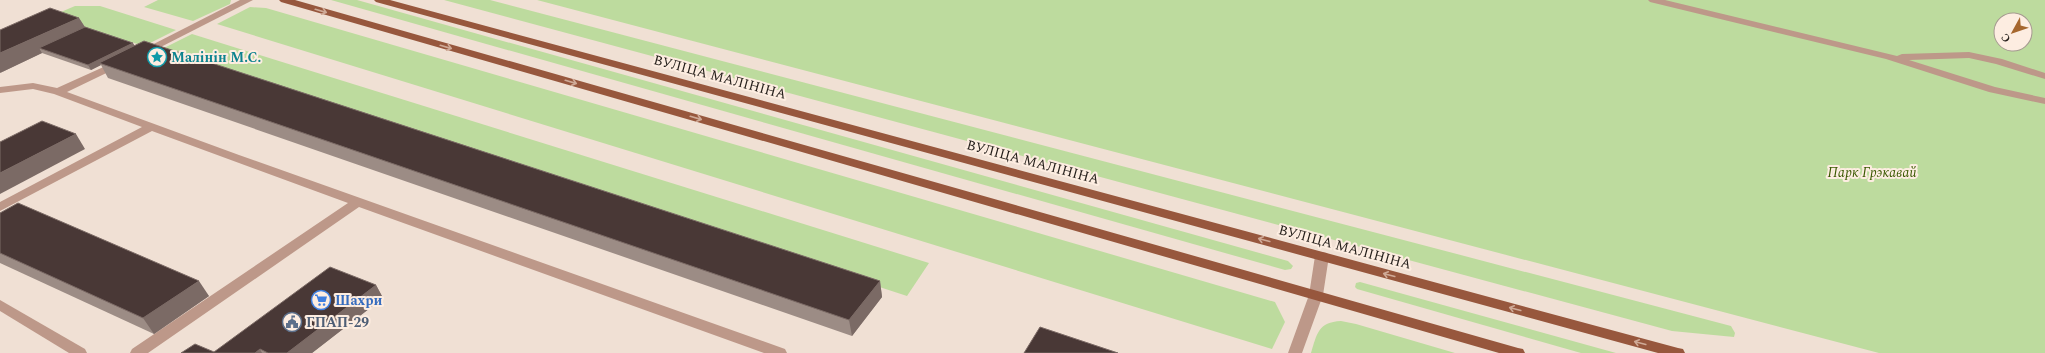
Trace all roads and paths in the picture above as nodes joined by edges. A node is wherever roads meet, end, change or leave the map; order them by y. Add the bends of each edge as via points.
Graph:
1 (248, 0) edge
2 (284, 0) edge
3 (379, 0) edge
4 (1653, 0) edge
5 (1889, 57) junction
6 (2045, 76) edge
7 (0, 90) edge
8 (58, 92) junction
9 (2045, 101) edge
10 (152, 126) junction
11 (359, 201) junction
12 (0, 207) edge
13 (1322, 256) junction
14 (1316, 296) junction
15 (0, 305) edge
16 (80, 353) edge
17 (136, 353) edge
18 (780, 353) edge
19 (1295, 353) edge
20 (1518, 353) edge
21 (1678, 353) edge

1 - 8 street via 195,28
2 -> 14 main road
13 -> 3 main road, ВУЛІЦА МАЛІНІНА
4 - 5 street
5 - 6 street via 1969,55
5 - 9 street via 1993,90
7 - 8 street via 33,86
8 - 10 street
10 - 11 street
10 - 12 street
11 - 17 street
11 - 18 street
13 - 14 street
21 -> 13 main road, ВУЛІЦА МАЛІНІНА
14 - 19 street
14 - 20 main road
15 - 16 street

